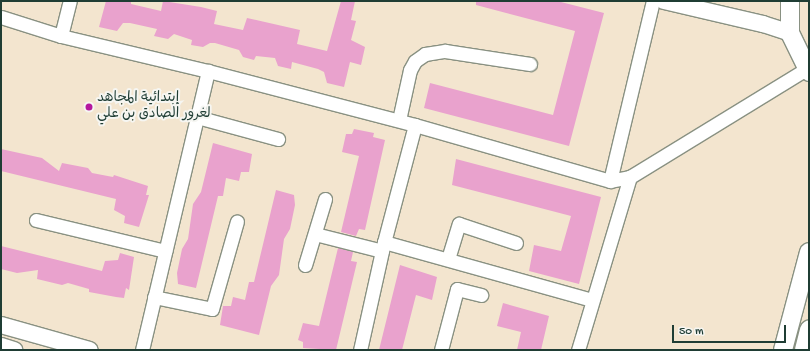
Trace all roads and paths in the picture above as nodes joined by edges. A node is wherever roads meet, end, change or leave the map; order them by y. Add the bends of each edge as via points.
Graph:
1 (70, 1) edge
2 (653, 1) edge
3 (664, 1) edge
4 (790, 1) edge
5 (1, 17) edge
6 (790, 33) junction
7 (61, 36) junction
8 (530, 64) dead end
9 (808, 70) edge
10 (208, 71) junction
11 (197, 117) junction
12 (399, 120) junction
13 (415, 125) junction
14 (278, 139) dead end
15 (630, 178) junction
16 (610, 181) junction
17 (325, 199) dead end
18 (36, 220) dead end
19 (237, 221) dead end
20 (315, 234) junction
21 (516, 243) dead end
22 (383, 246) junction
23 (165, 251) junction
24 (809, 252) edge
25 (448, 260) junction
26 (305, 265) dead end
27 (480, 295) dead end
28 (154, 297) junction
29 (592, 300) junction
30 (1, 325) edge
31 (809, 330) edge
32 (1, 346) edge
33 (14, 350) edge
34 (90, 350) edge
35 (142, 350) edge
36 (360, 350) edge
37 (441, 350) edge
38 (578, 350) edge
39 (783, 350) edge
40 (804, 350) edge

1 - 7 street
2 - 16 street
3 - 6 street via 763,24
4 - 6 main road
5 - 7 street
6 - 9 main road
7 - 10 street
8 - 12 street via 445,51 425,54 415,61 410,70
9 - 15 street
10 - 11 street
10 - 12 street
11 - 14 street
11 - 23 street
12 - 13 street
13 - 16 street
13 - 22 street
15 - 16 street
15 - 29 street
17 - 20 street
18 - 23 street
19 - 28 street via 212,309
20 - 22 street
20 - 26 street
21 - 25 street via 459,224
22 - 25 street
22 - 36 street
23 - 28 street
24 - 39 main road
25 - 29 street
27 - 37 street via 457,289
28 - 35 street
29 - 38 street
30 - 34 street
31 - 40 main road
32 - 33 street

